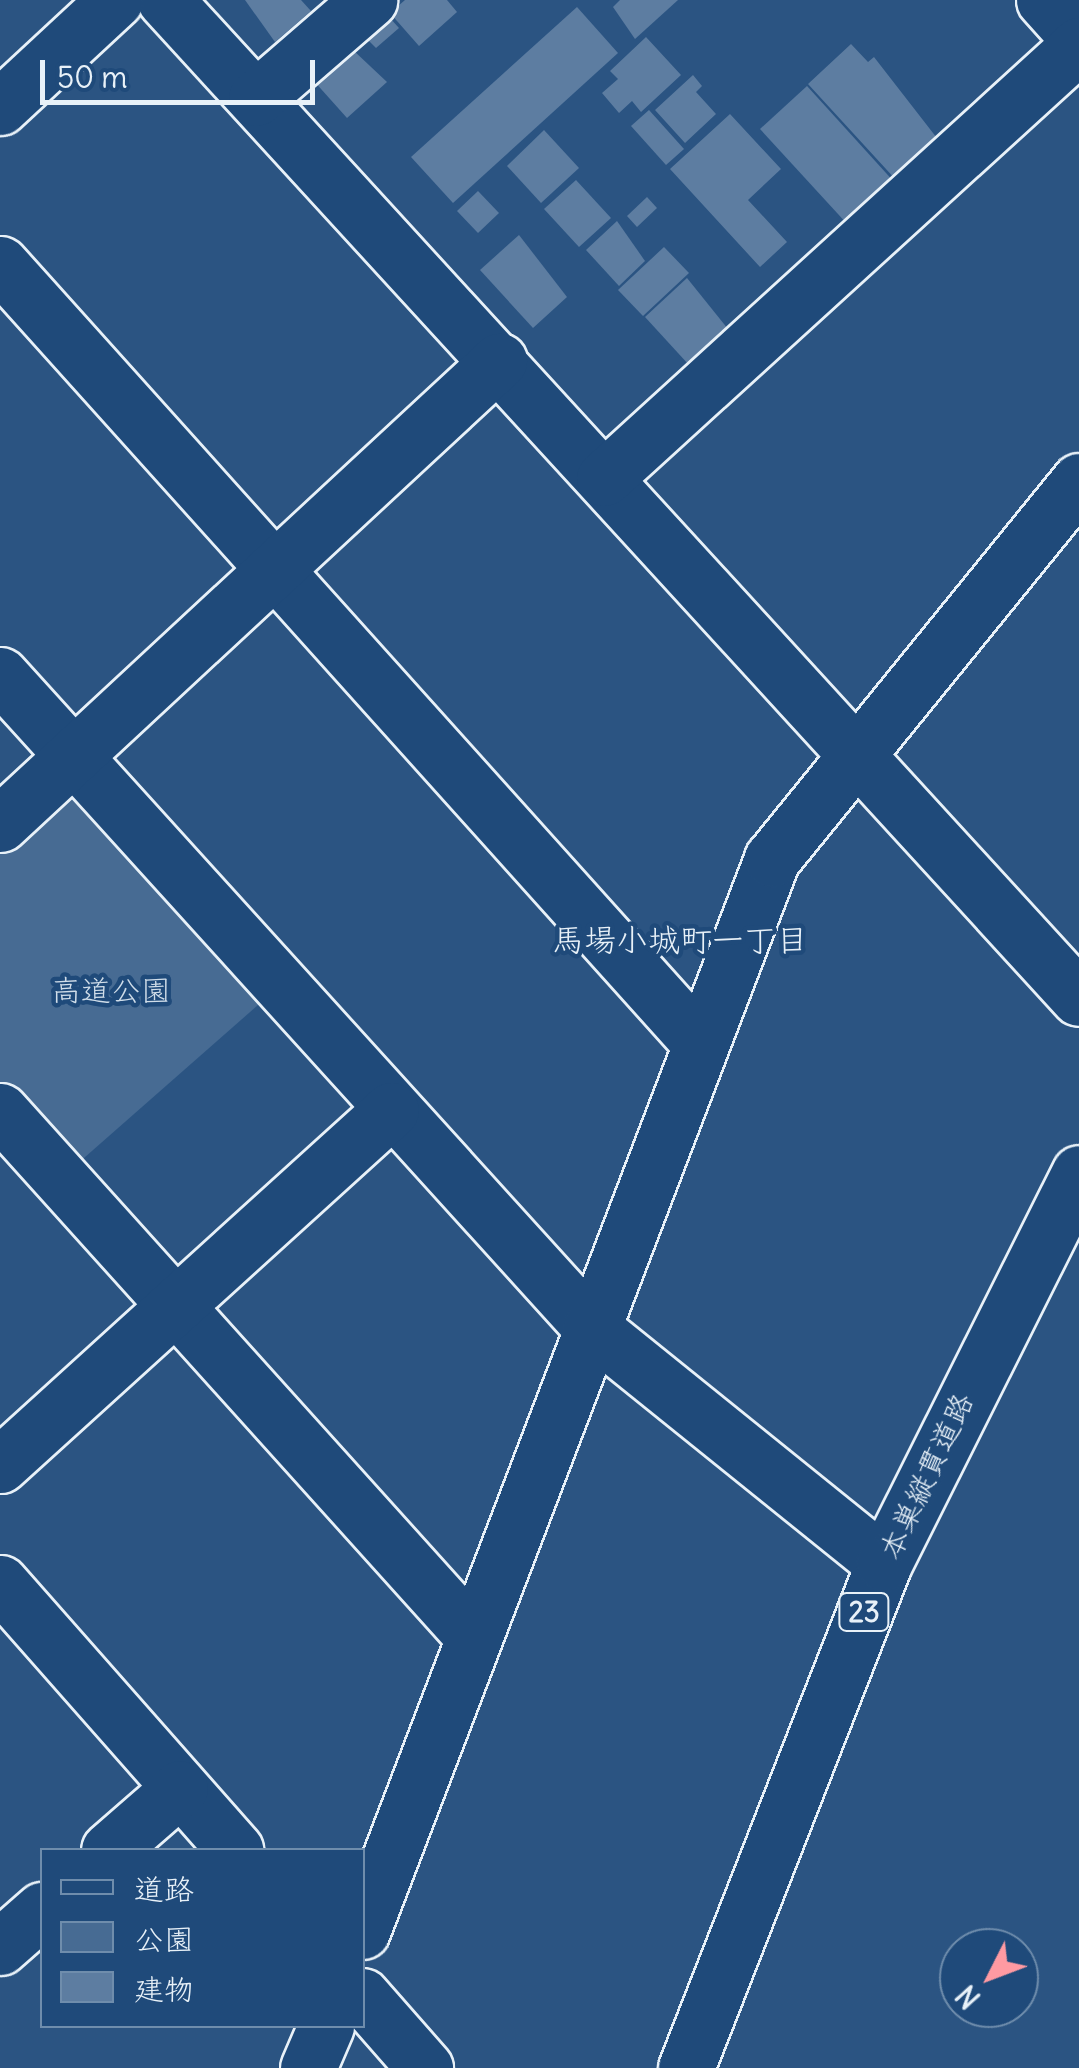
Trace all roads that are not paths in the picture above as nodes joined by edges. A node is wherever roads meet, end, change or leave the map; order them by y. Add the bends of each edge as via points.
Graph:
1 (115, 0) edge
2 (165, 0) edge
3 (369, 0) edge
4 (1044, 0) edge
5 (1079, 42) edge
6 (256, 98) junction
7 (0, 106) edge
8 (0, 264) edge
9 (498, 361) junction
10 (604, 478) junction
11 (1079, 482) edge
12 (274, 568) junction
13 (0, 675) edge
14 (72, 756) junction
15 (854, 757) junction
16 (0, 824) edge
17 (1079, 998) edge
18 (700, 1043) junction
19 (391, 1110) junction
20 (0, 1111) edge
21 (1079, 1173) edge
22 (1079, 1250) edge
23 (176, 1309) junction
24 (591, 1327) junction
25 (0, 1465) edge
26 (884, 1563) junction
27 (0, 1583) edge
28 (472, 1635) junction
29 (180, 1788) junction
30 (112, 1848) edge
31 (233, 1848) edge
32 (40, 1912) edge
33 (365, 1924) edge
34 (0, 1947) edge
35 (365, 1999) edge
36 (325, 2028) edge
37 (308, 2068) edge
38 (425, 2068) edge
39 (686, 2068) edge
40 (722, 2068) edge

1 - 7 street
2 - 6 street
3 - 6 street
4 - 5 street
5 - 10 street
6 - 9 street
8 - 12 street
9 - 10 street
9 - 12 street
10 - 15 street
11 - 15 street
12 - 14 street
12 - 18 street
13 - 14 street
14 - 16 street
14 - 19 street
15 - 17 street
15 - 18 street via 772,860
18 - 24 street
19 - 23 street
19 - 24 street
20 - 23 street
21 - 26 street, 本巣縦貫道路 / 23
22 - 40 street, 本巣縦貫道路 / 23 via 918,1578
23 - 25 street
23 - 28 street
24 - 26 street
24 - 28 street
26 - 39 street, 本巣縦貫道路 / 23
27 - 29 street
28 - 33 street
29 - 30 street
29 - 31 street
32 - 34 street
35 - 38 street
36 - 37 street

